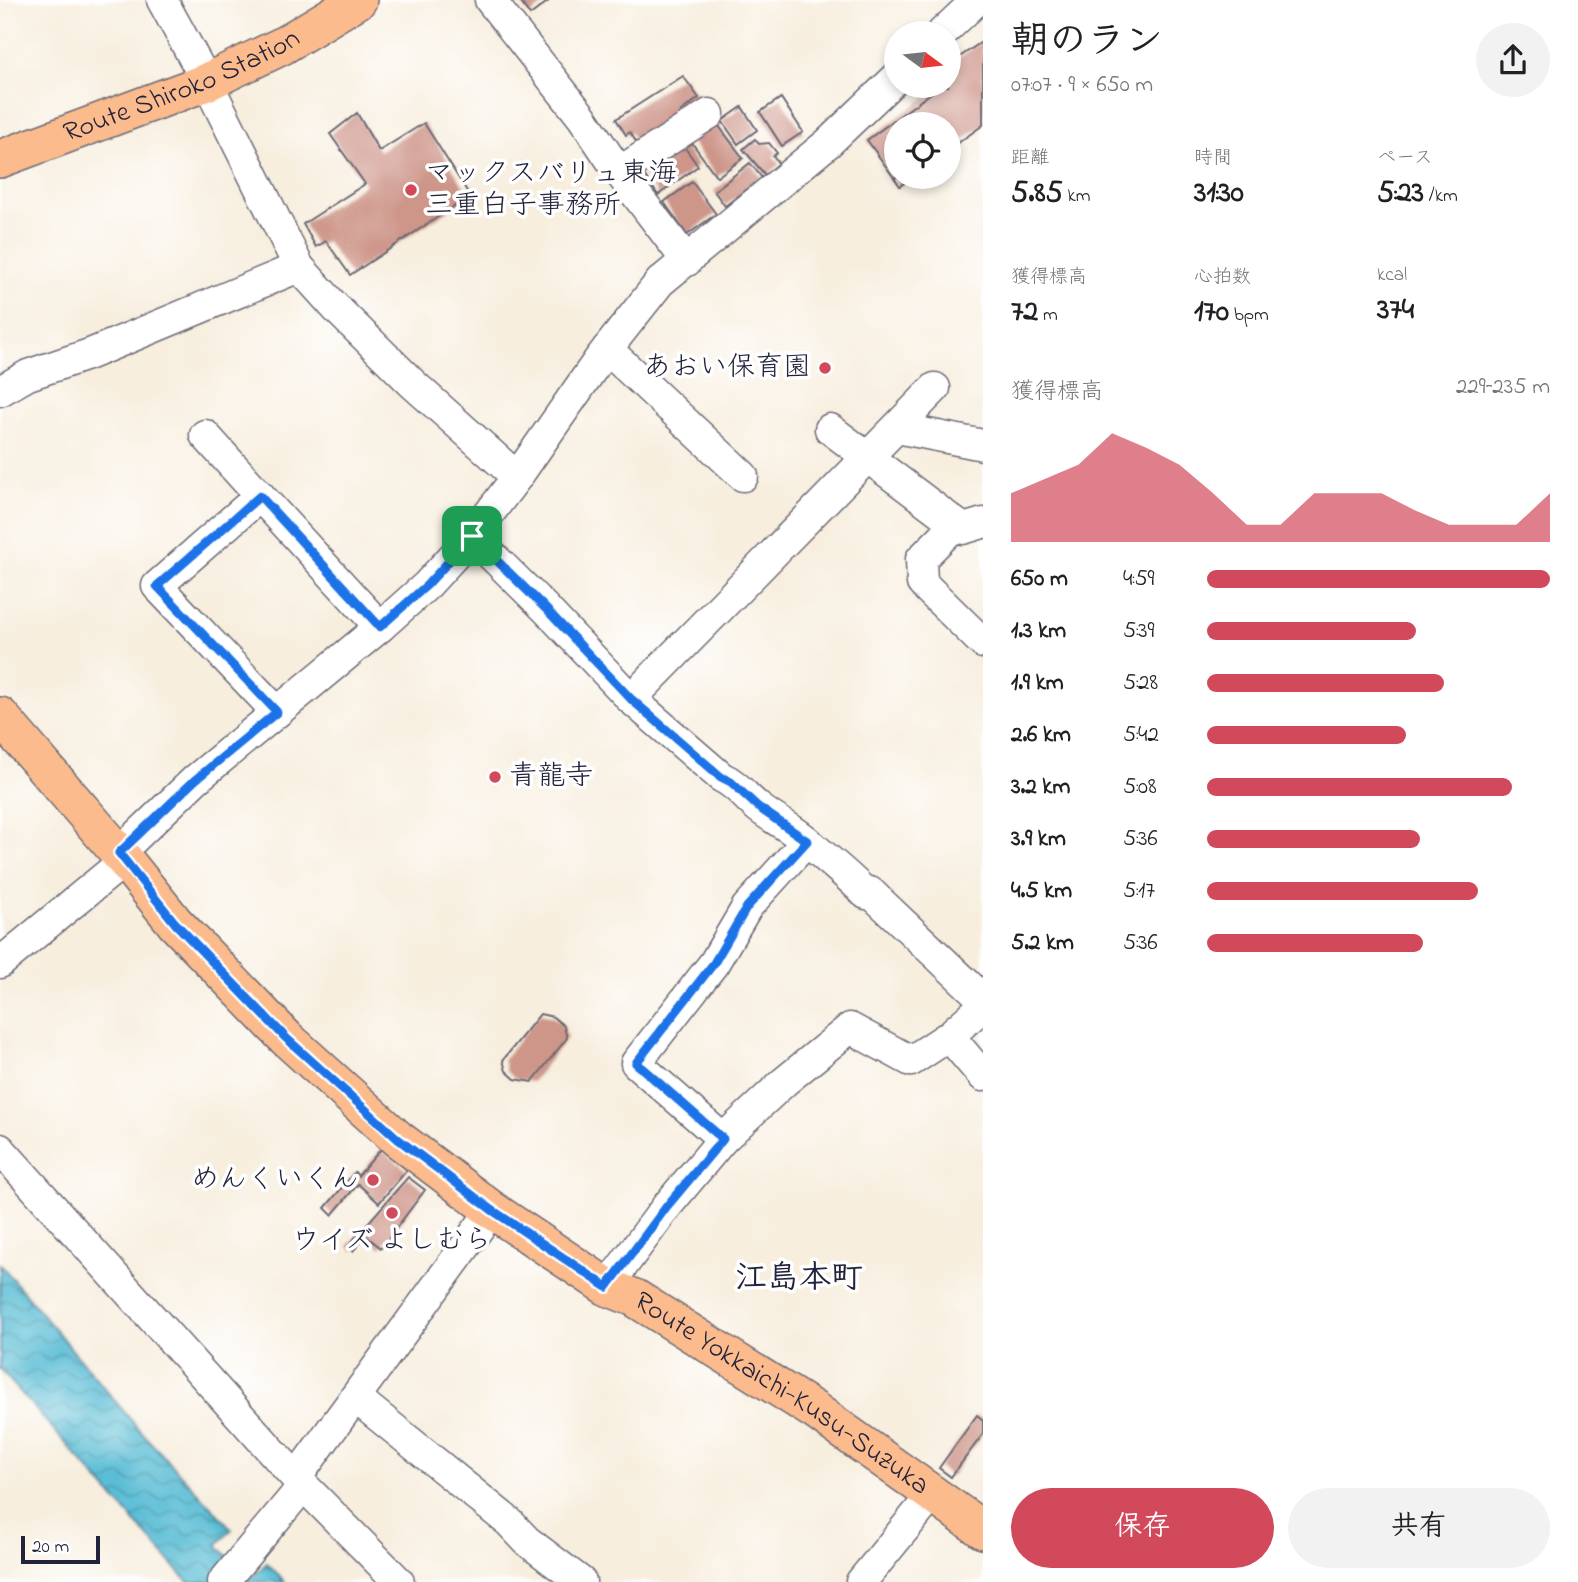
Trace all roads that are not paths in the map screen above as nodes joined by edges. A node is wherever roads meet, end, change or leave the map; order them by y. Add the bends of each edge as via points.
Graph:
1 (162, 0) edge
2 (358, 0) edge
3 (490, 0) edge
4 (977, 0) edge
5 (955, 21) edge
6 (207, 82) junction
7 (884, 89) edge
8 (709, 114) dead end
9 (0, 159) edge
10 (619, 172) junction
11 (687, 261) junction
12 (299, 267) junction
13 (607, 349) junction
14 (935, 388) dead end
15 (0, 391) edge
16 (897, 428) junction
17 (830, 429) dead end
18 (205, 435) dead end
19 (983, 445) edge
20 (867, 458) junction
21 (743, 476) dead end
22 (517, 477) junction
23 (260, 496) junction
24 (969, 524) edge
25 (472, 536) junction
26 (380, 627) junction
27 (983, 643) edge
28 (631, 699) junction
29 (277, 712) junction
30 (0, 716) edge
31 (807, 841) junction
32 (122, 857) junction
33 (0, 963) edge
34 (983, 999) edge
35 (983, 1006) edge
36 (949, 1036) junction
37 (983, 1076) edge
38 (723, 1139) junction
39 (0, 1149) edge
40 (492, 1210) junction
41 (607, 1287) junction
42 (356, 1398) junction
43 (300, 1482) junction
44 (933, 1494) junction
45 (983, 1530) edge
46 (223, 1582) edge
47 (399, 1582) edge
48 (581, 1582) edge
49 (861, 1582) edge

1 - 6 street
2 - 6 main road, Route Shiroko Station via 282,46
3 - 10 street
4 - 5 street
6 - 9 main road, Route Shiroko Station
6 - 12 street
7 - 11 street via 828,143
8 - 10 street
10 - 11 street
11 - 13 street via 660,282
12 - 15 street via 103,349 28,375
12 - 22 street via 413,384
13 - 21 street
13 - 22 street
14 - 16 street
16 - 19 street
16 - 20 street
17 - 20 street
18 - 23 street
20 - 24 street
20 - 28 street
22 - 25 street
23 - 26 street
23 - 29 street via 157,586
24 - 27 street via 921,559 922,583
25 - 26 street
25 - 28 street
26 - 29 street
28 - 31 street via 758,807
29 - 32 street via 195,780
30 - 32 main road, Route Yokkaichi-Kusu-Suzuka
31 - 34 street via 866,894 870,892
31 - 38 street via 747,907 714,963 636,1063
32 - 33 street
32 - 40 main road, Route Yokkaichi-Kusu-Suzuka via 175,923 286,1038 398,1139
35 - 36 street
36 - 37 street
36 - 38 street via 911,1062 850,1028
38 - 41 street
39 - 43 street
40 - 41 main road, Route Yokkaichi-Kusu-Suzuka
40 - 42 street
41 - 44 main road, Route Yokkaichi-Kusu-Suzuka via 635,1298 814,1410
42 - 43 street
42 - 48 street
43 - 46 street
43 - 47 street
44 - 45 main road, Route Yokkaichi-Kusu-Suzuka
44 - 49 street

